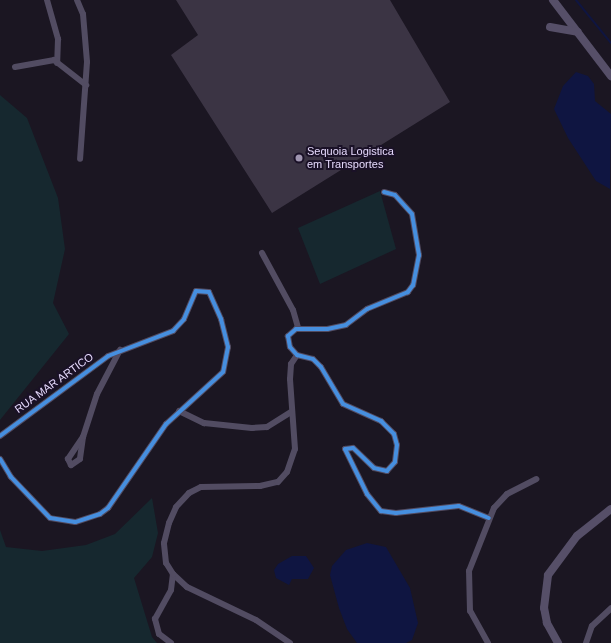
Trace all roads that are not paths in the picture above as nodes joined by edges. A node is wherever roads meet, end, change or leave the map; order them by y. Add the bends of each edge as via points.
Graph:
1 (47, 0) edge
2 (77, 0) edge
3 (553, 0) edge
4 (550, 28) dead end
5 (578, 32) junction
6 (57, 63) junction
7 (15, 67) dead end
8 (611, 76) edge
9 (86, 85) junction
10 (80, 158) dead end
11 (384, 192) dead end
12 (262, 253) dead end
13 (298, 328) junction
14 (120, 350) junction
15 (297, 355) junction
16 (179, 410) junction
17 (291, 412) junction
18 (0, 436) edge
19 (83, 437) junction
20 (0, 459) edge
21 (536, 479) dead end
22 (611, 509) edge
23 (489, 518) junction
24 (173, 574) junction
25 (611, 608) edge
26 (171, 643) edge
27 (290, 643) edge
28 (488, 643) edge
29 (558, 643) edge
30 (586, 643) edge

1 - 6 street via 58,39
2 - 9 street via 84,28
3 - 5 main road
4 - 5 main road
5 - 8 main road
6 - 7 street via 54,60
6 - 9 street
9 - 10 street
11 - 13 street via 404,202 412,214 419,255 413,284 408,292 367,309 346,325 327,329
12 - 13 street via 293,310
13 - 15 street via 288,336 290,347
14 - 16 street, RUA MAR ARTICO via 173,332 184,319 196,291 209,292 225,334 227,360 217,381
14 - 18 street, RUA MAR ARTICO via 98,362
14 - 19 street via 97,394
15 - 17 street via 291,364
15 - 23 street via 306,355 321,367 343,404 381,421 394,434 396,457 387,471 374,468 353,448 345,449 367,494 381,511 396,513 459,506
16 - 17 street via 204,423 244,428 267,426
16 - 20 street via 161,430 112,504 100,514 75,522 50,518 11,477
17 - 24 street via 295,449 293,462 278,482 260,486 201,487 189,493 176,507 164,543 166,563
19 - 19 street via 70,456 69,463 77,463
21 - 23 street via 507,494
22 - 29 main road via 577,536 548,576 544,608 547,623
23 - 28 street via 467,583 470,612
24 - 26 street via 171,590 155,619 159,634
24 - 27 street via 187,587 256,620
25 - 30 street via 592,626

